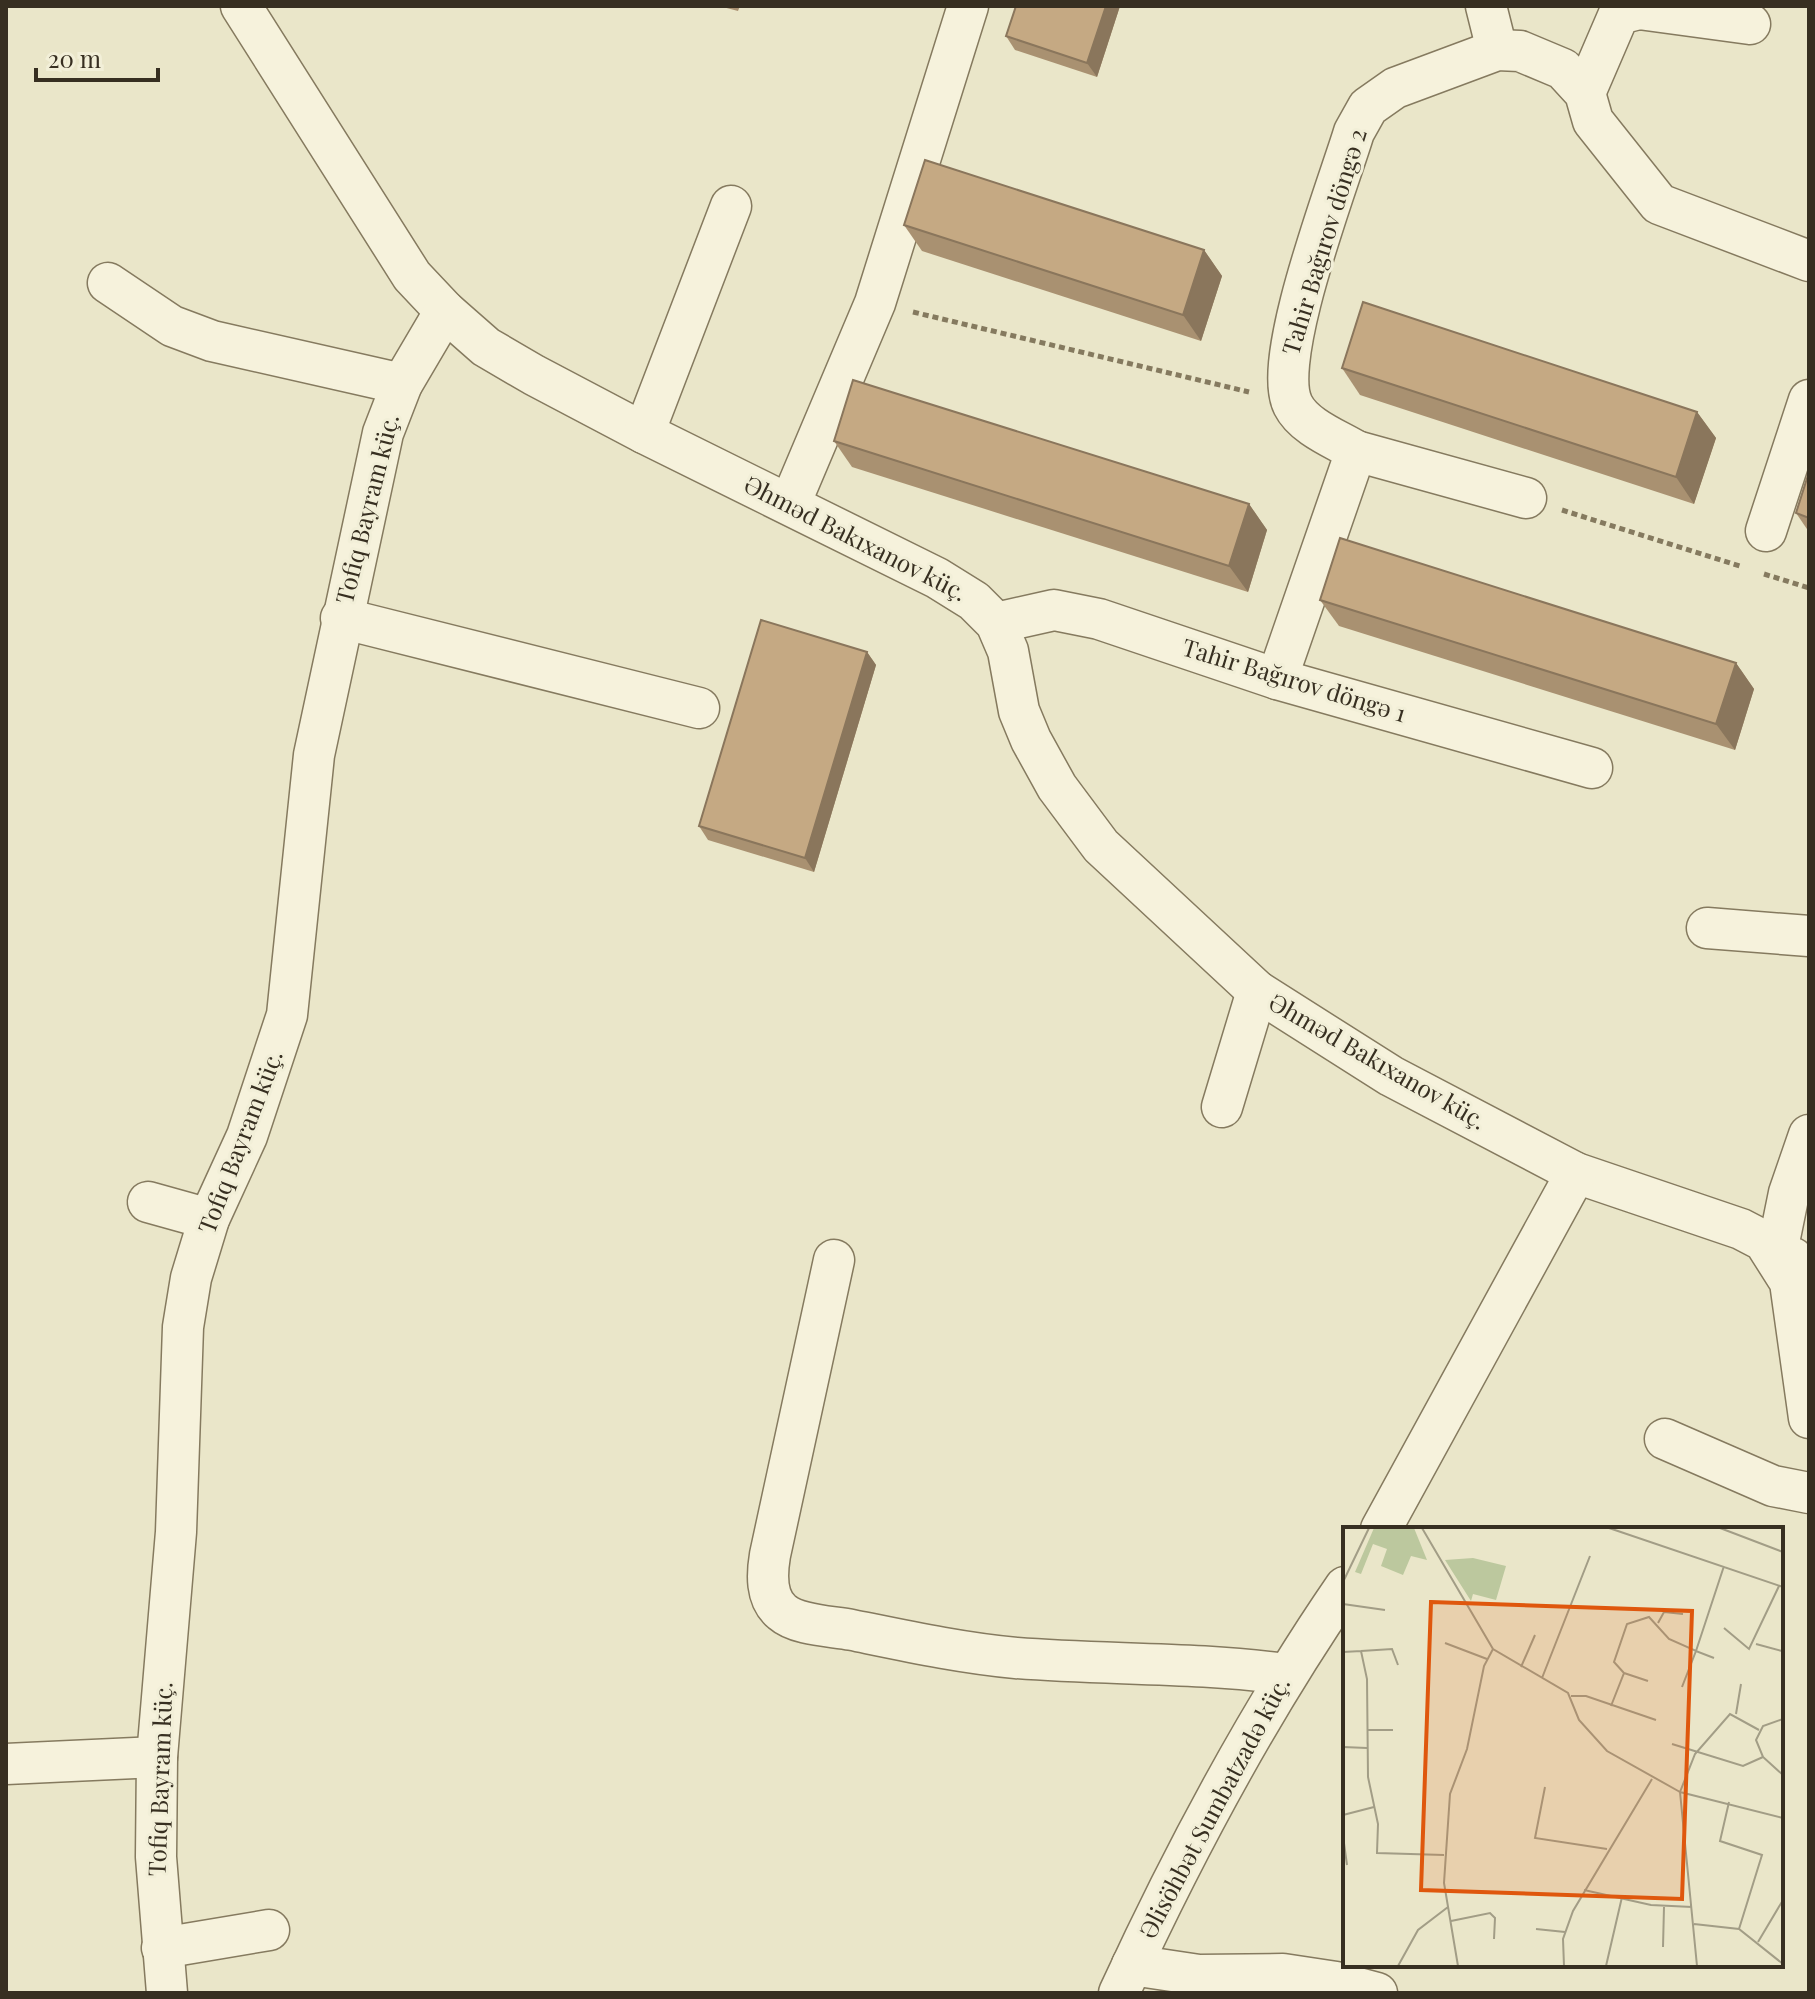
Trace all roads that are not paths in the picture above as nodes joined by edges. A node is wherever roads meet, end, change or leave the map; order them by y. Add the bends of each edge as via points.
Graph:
1 (241, 6) edge
2 (968, 6) edge
3 (1486, 6) edge
4 (1750, 24) dead end
5 (1497, 50) junction
6 (1585, 93) junction
7 (731, 206) dead end
8 (1809, 261) edge
9 (108, 283) dead end
10 (445, 311) junction
11 (402, 384) junction
12 (1809, 400) edge
13 (644, 433) junction
14 (1356, 451) junction
15 (1526, 498) road end
16 (790, 504) junction
17 (1766, 531) dead end
18 (341, 618) junction
19 (996, 623) junction
20 (1277, 679) junction
21 (699, 708) dead end
22 (1592, 768) dead end
23 (1707, 928) dead end
24 (1809, 936) edge
25 (1257, 991) junction
26 (1222, 1107) dead end
27 (1809, 1135) edge
28 (1576, 1173) junction
29 (148, 1202) dead end
30 (209, 1219) junction
31 (1792, 1258) edge
32 (834, 1260) dead end
33 (1809, 1418) edge
34 (1665, 1439) dead end
35 (1809, 1493) edge
36 (1382, 1527) edge
37 (1343, 1590) edge
38 (1285, 1674) junction
39 (157, 1757) junction
40 (6, 1764) edge
41 (269, 1930) dead end
42 (162, 1948) junction
43 (1125, 1979) edge
44 (167, 1993) edge
45 (1377, 1993) edge

1 - 10 street, Əhməd Bakıxanov küç. via 383,233 412,276
2 - 16 street via 875,303
3 - 5 street
4 - 6 street via 1639,9 1619,14
5 - 6 street via 1520,51 1563,69
5 - 14 street, Tahir Bağırov döngə 2 via 1395,88 1368,107 1354,132 1292,334 1286,372 1293,405 1311,425
6 - 8 street via 1593,121 1659,204
7 - 13 street
9 - 11 street via 172,326 212,341
10 - 11 street, Tofiq Bayram küç.
10 - 13 street, Əhməd Bakıxanov küç. via 486,347
11 - 18 street, Tofiq Bayram küç. via 383,433
12 - 17 street
13 - 16 street, Əhməd Bakıxanov küç.
14 - 15 street
14 - 20 street
16 - 19 street, Əhməd Bakıxanov küç. via 937,578 974,601
18 - 21 street
18 - 30 street, Tofiq Bayram küç. via 314,755 287,1015 247,1136
19 - 20 street, Tahir Bağırov döngə 1 via 1054,610
19 - 25 street, Əhməd Bakıxanov küç. via 1008,651 1019,711 1057,787 1101,846
20 - 22 street, Tahir Bağırov döngə 1
23 - 24 street
25 - 26 street
25 - 28 street, Əhməd Bakıxanov küç. via 1391,1076
27 - 31 street via 1789,1193
28 - 31 street, Əhməd Bakıxanov küç. via 1741,1229
28 - 36 street
29 - 30 street
30 - 39 street, Tofiq Bayram küç. via 183,1327 176,1532
31 - 33 street, Əhməd Bakıxanov küç. via 1790,1282
32 - 38 street via 770,1555 767,1579 781,1612 1013,1657
34 - 35 street via 1773,1486
37 - 38 street, Əlisöhbət Sumbatzadə küç.
38 - 43 street, Əlisöhbət Sumbatzadə küç. via 1241,1749
39 - 40 street
39 - 42 street, Tofiq Bayram küç.
41 - 42 street
42 - 44 street, Tofiq Bayram küç.
43 - 45 street via 1283,1974

